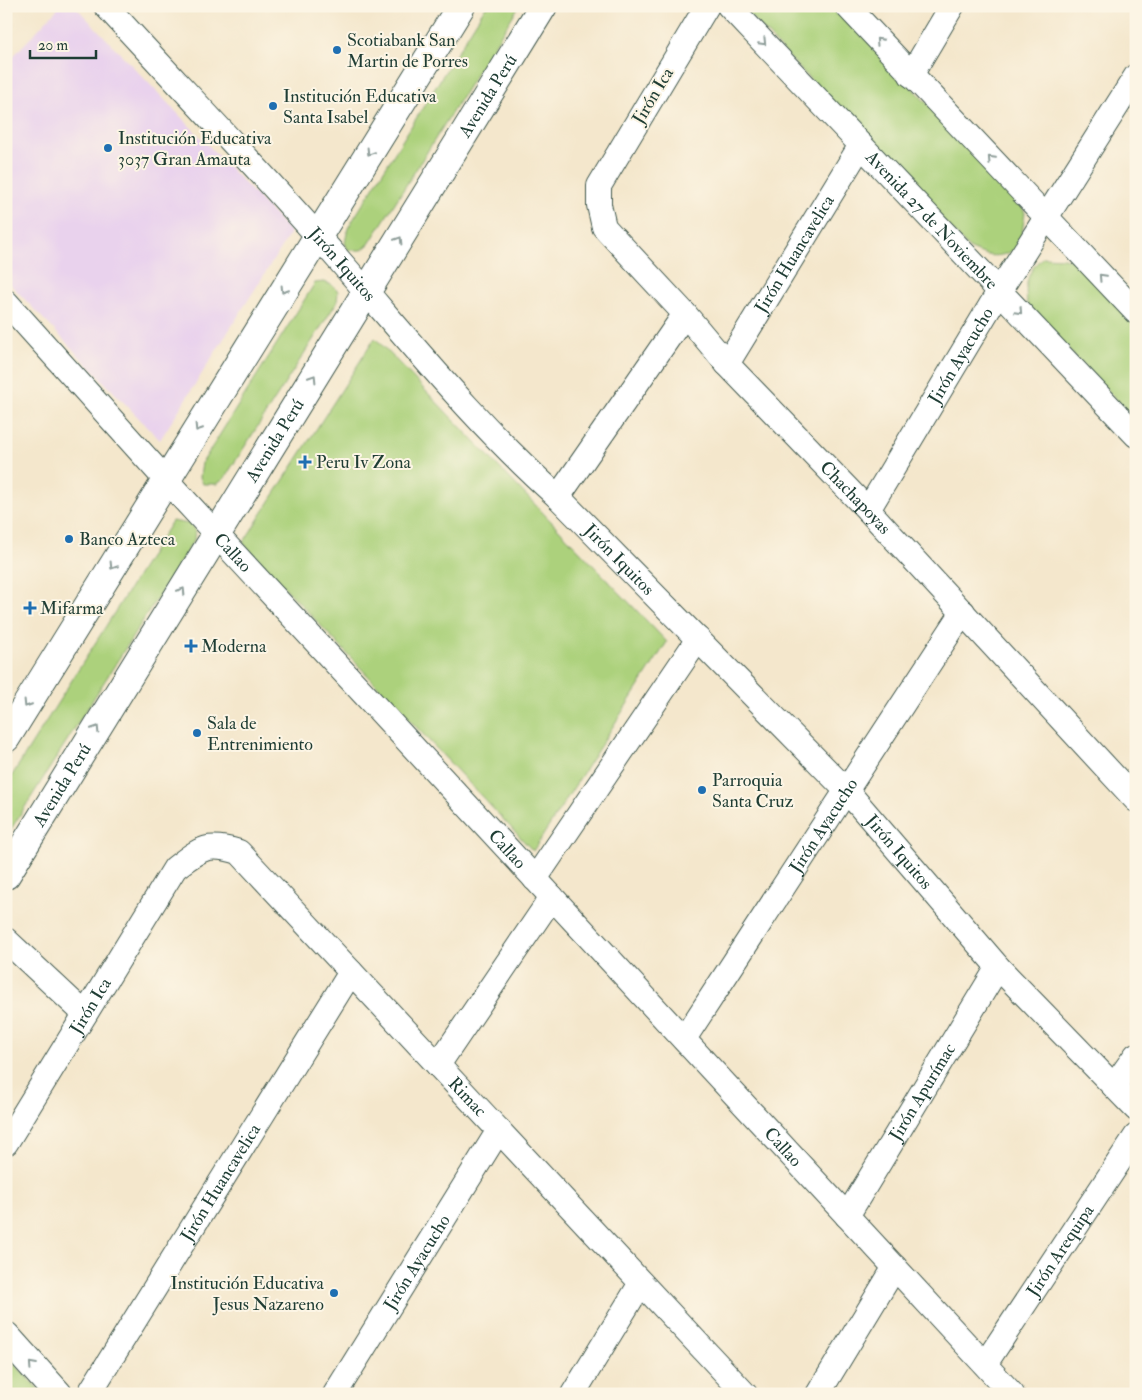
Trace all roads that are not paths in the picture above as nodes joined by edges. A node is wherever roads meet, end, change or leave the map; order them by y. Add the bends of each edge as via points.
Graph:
1 (106, 6) edge
2 (460, 6) edge
3 (543, 6) edge
4 (707, 6) edge
5 (729, 6) edge
6 (847, 6) edge
7 (952, 6) edge
8 (911, 75) junction
9 (1136, 76) edge
10 (861, 145) junction
11 (599, 186) joint
12 (1047, 218) junction
13 (318, 236) junction
14 (1000, 290) junction
15 (366, 293) junction
16 (6, 302) edge
17 (1136, 312) edge
18 (685, 314) junction
19 (727, 364) junction
20 (1136, 435) edge
21 (166, 480) junction
22 (558, 496) junction
23 (868, 510) junction
24 (217, 533) junction
25 (963, 612) junction
26 (698, 639) junction
27 (6, 738) edge
28 (847, 791) junction
29 (1136, 800) edge
30 (175, 868) joint
31 (6, 875) edge
32 (535, 879) junction
33 (552, 897) junction
34 (6, 940) edge
35 (998, 968) junction
36 (351, 972) junction
37 (86, 1014) junction
38 (684, 1039) junction
39 (1136, 1055) edge
40 (438, 1065) junction
41 (1114, 1086) junction
42 (1136, 1110) edge
43 (499, 1130) junction
44 (1136, 1136) edge
45 (6, 1143) edge
46 (847, 1216) junction
47 (895, 1267) junction
48 (641, 1283) junction
49 (6, 1336) edge
50 (985, 1364) junction
51 (58, 1394) edge
52 (89, 1394) edge
53 (335, 1394) edge
54 (573, 1394) edge
55 (745, 1394) edge
56 (818, 1394) edge
57 (1012, 1394) edge

1 - 13 street, Jirón Iquitos
2 -> 13 main road
15 -> 3 main road, Avenida Perú
4 - 11 street, Jirón Ica
5 -> 10 street, Avenida 27 de Noviembre
8 -> 6 street
7 - 8 street
12 -> 8 street
9 - 12 street, Jirón Ayacucho
10 - 14 street, Avenida 27 de Noviembre
10 - 19 street, Jirón Huancavelica
11 - 18 street, Chachapoyas via 604,227
12 - 14 street, Jirón Ayacucho
17 -> 12 street
13 - 15 street, Jirón Iquitos
13 -> 21 main road
14 -> 20 street, Avenida 27 de Noviembre
14 - 23 street, Jirón Ayacucho
15 - 22 street, Jirón Iquitos via 528,470
24 -> 15 main road, Avenida Perú
16 - 21 street, Callao
18 - 19 street, Chachapoyas
18 - 22 street
19 - 23 street, Chachapoyas
21 - 24 street, Callao
21 -> 27 main road
22 - 26 street, Jirón Iquitos
23 - 25 street, Chachapoyas
31 -> 24 main road, Avenida Perú
24 - 32 street, Callao
25 - 28 street, Jirón Ayacucho
25 - 29 street, Chachapoyas
26 - 28 street, Jirón Iquitos
26 - 32 street
28 - 35 street, Jirón Iquitos
28 - 38 street, Jirón Ayacucho
30 - 36 street, Rimac via 202,848 220,846 238,852
30 - 37 street, Jirón Ica
32 - 33 street, Callao
33 - 38 street, Callao
33 - 40 street
34 - 37 street
35 - 41 street, Jirón Iquitos
35 - 46 street, Jirón Apurímac
36 - 40 street, Rimac
36 - 52 street, Jirón Huancavelica
37 - 45 street, Jirón Ica
38 - 46 street, Callao
39 - 41 street
40 - 43 street, Rimac
41 - 42 street, Jirón Iquitos
43 - 48 street, Rimac
43 - 53 street, Jirón Ayacucho
44 - 50 street, Jirón Arequipa
46 - 47 street, Callao
47 - 50 street, Callao
47 - 56 street
48 - 54 street
48 - 55 street, Rimac
51 -> 49 main road
50 - 57 street, Callao

